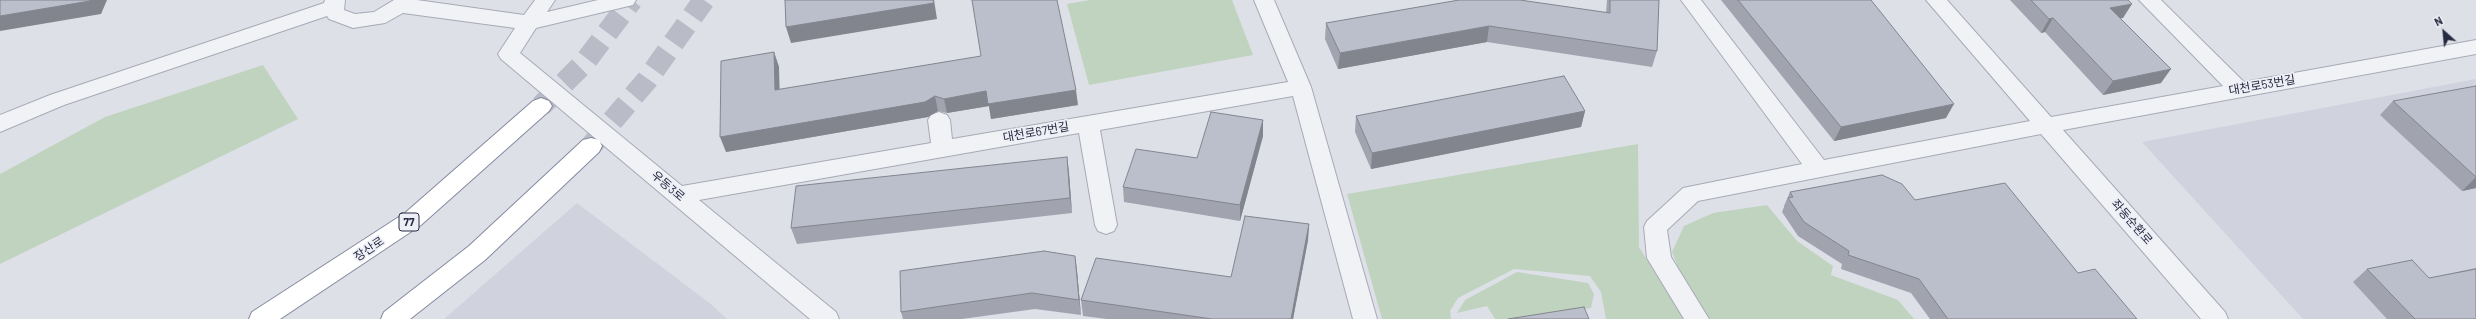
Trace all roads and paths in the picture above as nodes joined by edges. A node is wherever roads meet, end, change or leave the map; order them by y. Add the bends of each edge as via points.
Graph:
1 (545, 0) edge
2 (626, 0) edge
3 (1264, 0) edge
4 (1691, 0) edge
5 (1936, 0) edge
6 (2149, 0) edge
7 (404, 3) edge
8 (334, 4) edge
9 (530, 23) junction
10 (2476, 47) edge
11 (1301, 86) junction
12 (2239, 89) junction
13 (542, 106) tunnel mouth
14 (939, 120) dead end
15 (1088, 123) junction
16 (0, 124) edge
17 (2048, 125) junction
18 (590, 146) tunnel mouth
19 (942, 148) junction
20 (1818, 169) junction
21 (678, 195) junction
22 (1106, 225) dead end
23 (261, 319) edge
24 (393, 319) edge
25 (827, 319) edge
26 (1365, 319) edge
27 (1697, 319) edge
28 (2216, 319) edge

1 - 9 street
2 - 9 street
3 - 11 street
4 - 20 street
5 - 17 street, 좌동순환로
6 - 12 street
7 - 8 street via 378,18 359,20 343,18 336,14
7 - 9 street
8 - 16 street via 58,100
9 - 21 street, 우동3로 via 508,54
10 - 12 street, 대천로53번길
11 - 15 street, 대천로67번길
11 - 26 street
12 - 17 street, 대천로53번길
13 - 23 highway, 장산로 / 77 via 414,219
14 - 19 street
15 - 19 street, 대천로67번길
15 - 22 street
17 - 20 street
17 - 28 street, 좌동순환로
18 - 24 highway via 477,253
19 - 21 street, 대천로67번길
20 - 27 street via 1691,194 1655,227 1659,258
21 - 25 street, 우동3로

